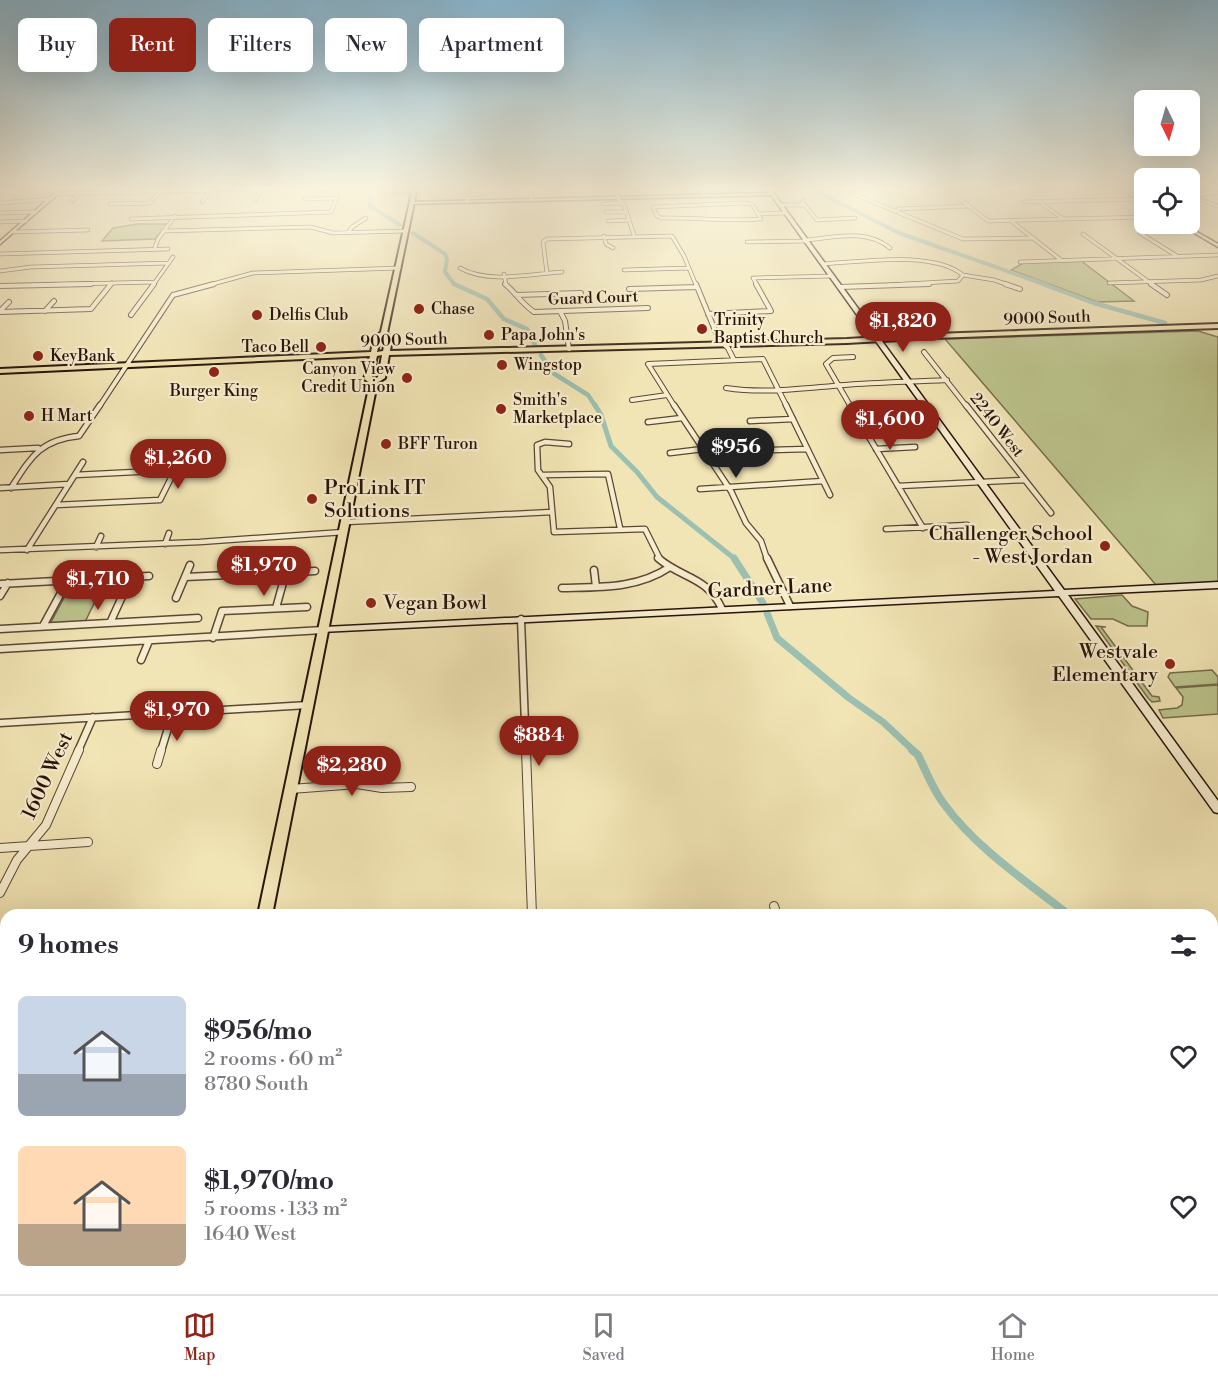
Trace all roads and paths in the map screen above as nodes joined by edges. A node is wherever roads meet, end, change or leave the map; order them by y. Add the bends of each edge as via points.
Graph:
1 (403, 248) edge
2 (544, 248) edge
3 (679, 248) edge
4 (812, 248) edge
5 (1047, 248) edge
6 (1102, 248) edge
7 (1164, 248) edge
8 (168, 249) dead end
9 (154, 250) joint
10 (0, 254) edge
11 (1218, 255) edge
12 (173, 257) dead end
13 (1177, 257) junction
14 (1116, 259) junction
15 (1061, 260) junction
16 (1020, 262) dead end
17 (169, 263) junction
18 (824, 264) junction
19 (399, 268) junction
20 (460, 268) dead end
21 (689, 268) junction
22 (624, 270) dead end
23 (0, 271) edge
24 (562, 272) dead end
25 (547, 273) junction
26 (504, 274) junction
27 (963, 275) junction
28 (832, 276) junction
29 (1218, 276) edge
30 (1148, 281) junction
31 (155, 282) junction
32 (112, 283) junction
33 (1109, 283) dead end
34 (0, 286) edge
35 (697, 287) junction
36 (840, 287) junction
37 (629, 289) dead end
38 (1020, 289) dead end
39 (581, 293) dead end
40 (516, 295) junction
41 (1167, 295) dead end
42 (54, 301) dead end
43 (9, 302) dead end
44 (648, 308) dead end
45 (45, 311) junction
46 (560, 311) junction
47 (0, 312) edge
48 (708, 314) junction
49 (131, 315) dead end
50 (1218, 326) edge
51 (384, 333) junction
52 (877, 338) junction
53 (724, 344) junction
54 (569, 349) junction
55 (924, 352) dead end
56 (374, 354) junction
57 (386, 354) junction
58 (853, 357) dead end
59 (734, 360) junction
60 (126, 365) junction
61 (0, 371) edge
62 (947, 380) junction
63 (374, 382) junction
64 (909, 382) junction
65 (838, 386) junction
66 (726, 388) dead end
67 (779, 391) junction
68 (667, 395) junction
69 (632, 400) dead end
70 (893, 414) dead end
71 (856, 416) junction
72 (681, 418) junction
73 (793, 419) junction
74 (750, 421) dead end
75 (648, 422) dead end
76 (569, 444) dead end
77 (915, 447) dead end
78 (38, 448) junction
79 (807, 448) junction
80 (703, 449) junction
81 (876, 449) junction
82 (0, 450) edge
83 (772, 450) dead end
84 (670, 453) dead end
85 (83, 462) dead end
86 (75, 475) junction
87 (542, 475) junction
88 (1025, 480) junction
89 (823, 481) junction
90 (981, 482) junction
91 (69, 484) junction
92 (727, 485) junction
93 (898, 486) junction
94 (0, 488) edge
95 (11, 488) junction
96 (699, 489) dead end
97 (830, 495) dead end
98 (56, 505) junction
99 (552, 512) junction
100 (1051, 513) dead end
101 (967, 525) dead end
102 (345, 527) junction
103 (620, 528) junction
104 (923, 528) junction
105 (886, 529) dead end
106 (237, 530) dead end
107 (169, 533) dead end
108 (101, 536) dead end
109 (235, 538) junction
110 (165, 544) junction
111 (96, 547) junction
112 (0, 550) edge
113 (27, 550) junction
114 (190, 565) dead end
115 (670, 567) junction
116 (594, 570) dead end
117 (315, 571) dead end
118 (286, 572) junction
119 (149, 576) dead end
120 (131, 577) junction
121 (185, 577) junction
122 (68, 580) junction
123 (8, 583) junction
124 (0, 584) edge
125 (1218, 585) edge
126 (596, 587) junction
127 (562, 588) dead end
128 (1062, 592) junction
129 (0, 596) edge
130 (176, 598) dead end
131 (790, 606) junction
132 (307, 607) dead end
133 (276, 608) junction
134 (722, 609) junction
135 (198, 618) dead end
136 (521, 619) junction
137 (110, 623) junction
138 (44, 626) junction
139 (0, 629) edge
140 (324, 630) junction
141 (213, 638) junction
142 (149, 641) junction
143 (0, 649) edge
144 (141, 660) dead end
145 (309, 705) junction
146 (173, 712) junction
147 (93, 717) junction
148 (0, 723) edge
149 (157, 764) dead end
150 (411, 787) dead end
151 (291, 789) junction
152 (1218, 809) edge
153 (88, 842) dead end
154 (29, 846) junction
155 (0, 848) edge
156 (0, 893) edge
157 (266, 909) edge
158 (532, 909) edge

1 - 19 main road
2 - 25 street
3 - 21 street
4 - 18 street
5 - 15 street
6 - 14 street
7 - 13 street
8 - 9 street
9 - 10 street
11 - 13 street
12 - 17 street
13 - 14 street
14 - 15 street
14 - 30 street
15 - 16 street
17 - 23 street
17 - 31 street
18 - 27 street via 931,262 953,267
18 - 28 street
19 - 51 main road
19 - 60 street via 253,273 173,295
20 - 26 street via 474,274
21 - 22 street
21 - 35 street
24 - 25 street
25 - 26 street
26 - 40 street via 505,284
27 - 36 street via 946,283
27 - 38 street
28 - 36 street
28 - 48 street via 753,278 771,311
29 - 30 street
30 - 33 street
30 - 41 street
31 - 32 street
31 - 49 street
32 - 34 street
32 - 45 street via 91,309
35 - 37 street
35 - 48 street
36 - 52 street
39 - 40 street
40 - 46 street, Guard Court via 531,311
42 - 45 street
43 - 47 street
44 - 46 street, Guard Court
45 - 47 street
46 - 54 street
48 - 53 street
50 - 52 main road, 9000 South
51 - 56 main road via 377,338
51 - 57 main road via 389,338
52 - 53 main road, 9000 South
52 - 64 street
53 - 54 main road, 9000 South
53 - 59 street
54 - 57 main road, 9000 South
55 - 62 street, 2240 West
56 - 57 main road, 9000 South
56 - 60 main road, 9000 South
56 - 63 main road via 368,379
57 - 63 main road via 381,378
58 - 65 street via 833,358 826,363
59 - 67 street via 763,359
59 - 68 street via 648,364
60 - 61 main road, 9000 South
60 - 78 street via 79,436 52,440
62 - 64 street
62 - 88 street, 2240 West
63 - 102 main road
64 - 65 street
64 - 90 street
65 - 67 street
65 - 71 street
66 - 67 street
67 - 73 street
68 - 69 street
68 - 72 street
70 - 71 street
71 - 81 street
72 - 75 street
72 - 80 street
73 - 74 street
73 - 79 street
76 - 87 street via 538,444 538,470
77 - 81 street
78 - 82 street
78 - 95 street
79 - 83 street
79 - 89 street
80 - 84 street
80 - 92 street
81 - 93 street
85 - 86 street
86 - 91 street
86 - 98 street via 175,470 160,500
87 - 99 street via 550,487
87 - 103 street via 608,474
88 - 90 street
88 - 100 street, 2240 West
89 - 92 street
89 - 97 street
90 - 93 street
90 - 128 street
91 - 95 street
91 - 98 street
92 - 96 street
92 - 131 street via 746,523 761,541
93 - 104 street
94 - 95 street
98 - 113 street
99 - 102 street
99 - 103 street via 554,532
101 - 104 street
102 - 109 street
102 - 140 main road
103 - 115 street via 647,531 657,557
104 - 105 street
106 - 109 street
107 - 110 street
108 - 111 street
109 - 110 street
110 - 111 street
111 - 113 street
112 - 113 street
114 - 121 street
115 - 126 street via 645,582
115 - 134 street via 711,588
116 - 126 street
117 - 118 street
118 - 121 street
118 - 133 street
119 - 120 street
120 - 122 street
120 - 137 street
121 - 130 street
122 - 123 street
122 - 138 street
123 - 124 street
123 - 129 street
125 - 128 street, Gardner Lane
126 - 127 street
128 - 131 street, Gardner Lane
128 - 152 street
131 - 134 street, Gardner Lane
132 - 133 street
133 - 141 street via 222,612
134 - 136 street, Gardner Lane
135 - 137 street
136 - 140 street, Gardner Lane
136 - 158 street
137 - 138 street
138 - 139 street
140 - 141 street
140 - 145 main road
141 - 142 street
142 - 143 street
142 - 144 street
145 - 146 street
145 - 151 main road
146 - 147 street
146 - 149 street
147 - 148 street
147 - 154 street, 1600 West via 58,801
150 - 151 street via 357,784
151 - 157 main road
153 - 154 street
154 - 155 street
154 - 156 street, 1600 West via 10,870

